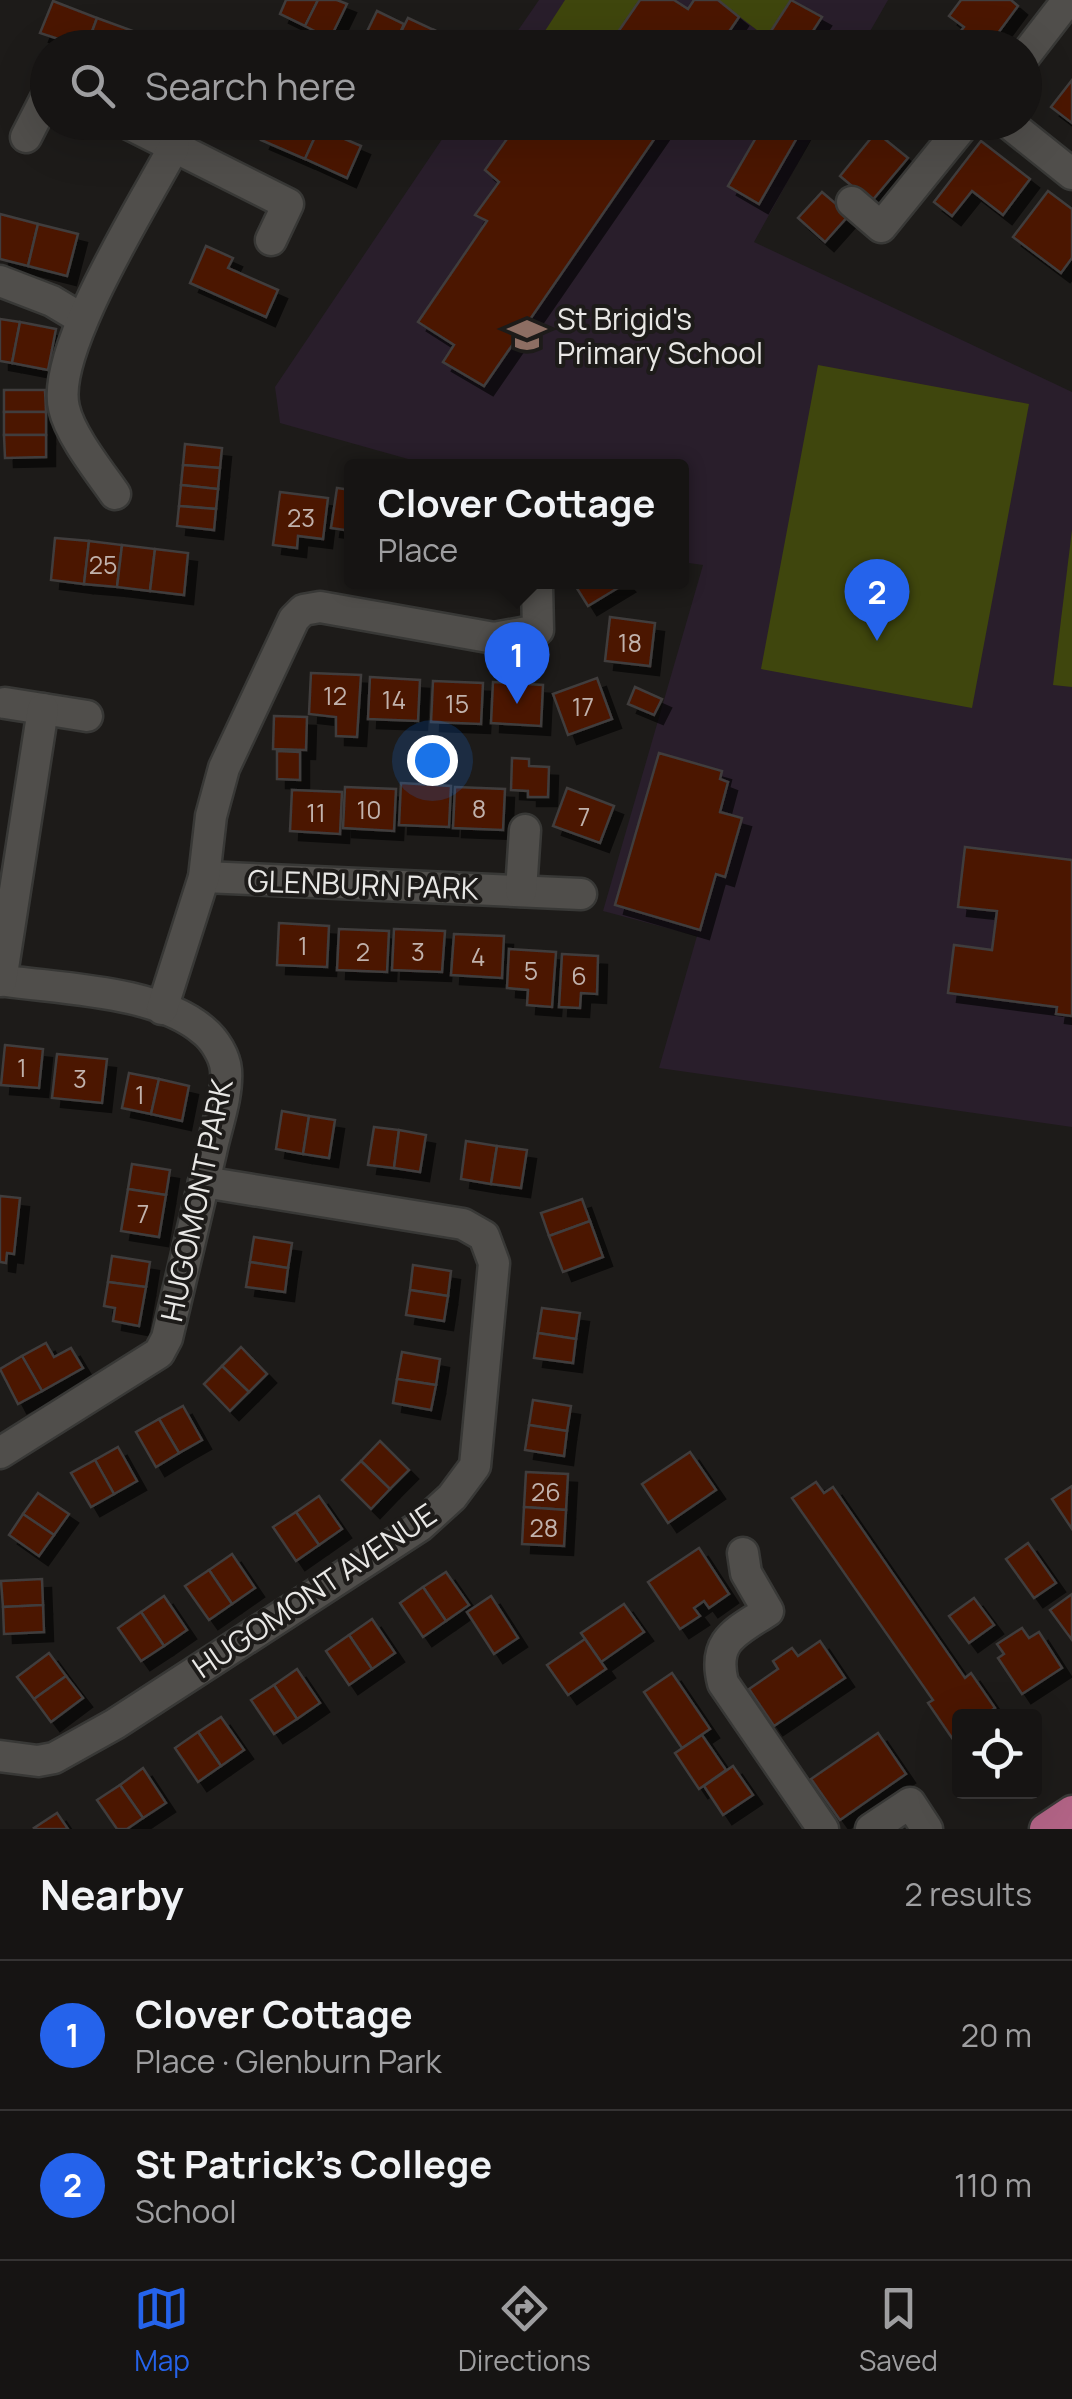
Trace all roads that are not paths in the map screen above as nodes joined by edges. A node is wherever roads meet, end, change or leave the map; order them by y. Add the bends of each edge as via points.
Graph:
1 (1068, 0) edge
2 (1042, 34) edge
3 (30, 128) edge
4 (26, 136) dead end
5 (159, 140) edge
6 (951, 140) edge
7 (1030, 140) edge
8 (174, 148) junction
9 (1072, 174) edge
10 (852, 202) dead end
11 (271, 240) dead end
12 (0, 281) edge
13 (82, 319) junction
14 (115, 494) dead end
15 (537, 589) edge
16 (5, 703) dead end
17 (44, 709) junction
18 (87, 716) dead end
19 (525, 830) dead end
20 (204, 877) junction
21 (521, 891) junction
22 (581, 894) dead end
23 (0, 980) edge
24 (162, 1009) junction
25 (204, 1182) junction
26 (0, 1453) edge
27 (743, 1553) dead end
28 (0, 1756) edge
29 (1072, 1811) edge
30 (824, 1829) edge
31 (872, 1829) edge
32 (927, 1829) edge
33 (1045, 1829) edge

1 - 2 street
3 - 4 street
5 - 8 street
6 - 10 street via 881,227
7 - 9 street
8 - 11 street via 288,204
8 - 13 street
12 - 13 street
13 - 14 street via 66,360 63,407
15 - 20 street, GLENBURN PARK via 538,630 499,639 325,607 303,610 286,631 224,768
16 - 17 street
17 - 18 street
17 - 23 street
19 - 21 street, GLENBURN PARK
20 - 21 street, GLENBURN PARK
20 - 24 street, GLENBURN PARK
21 - 22 street, GLENBURN PARK
23 - 24 street, HUGOMONT PARK via 124,997
24 - 25 street, HUGOMONT PARK via 204,1030 226,1066
25 - 26 street, HUGOMONT PARK via 160,1353
25 - 28 street, HUGOMONT AVENUE via 463,1224 484,1236 494,1262 475,1466 420,1526 115,1724 54,1758
27 - 30 street via 746,1574 768,1610 726,1639 718,1663 723,1683
29 - 33 main road
31 - 32 street via 910,1803

